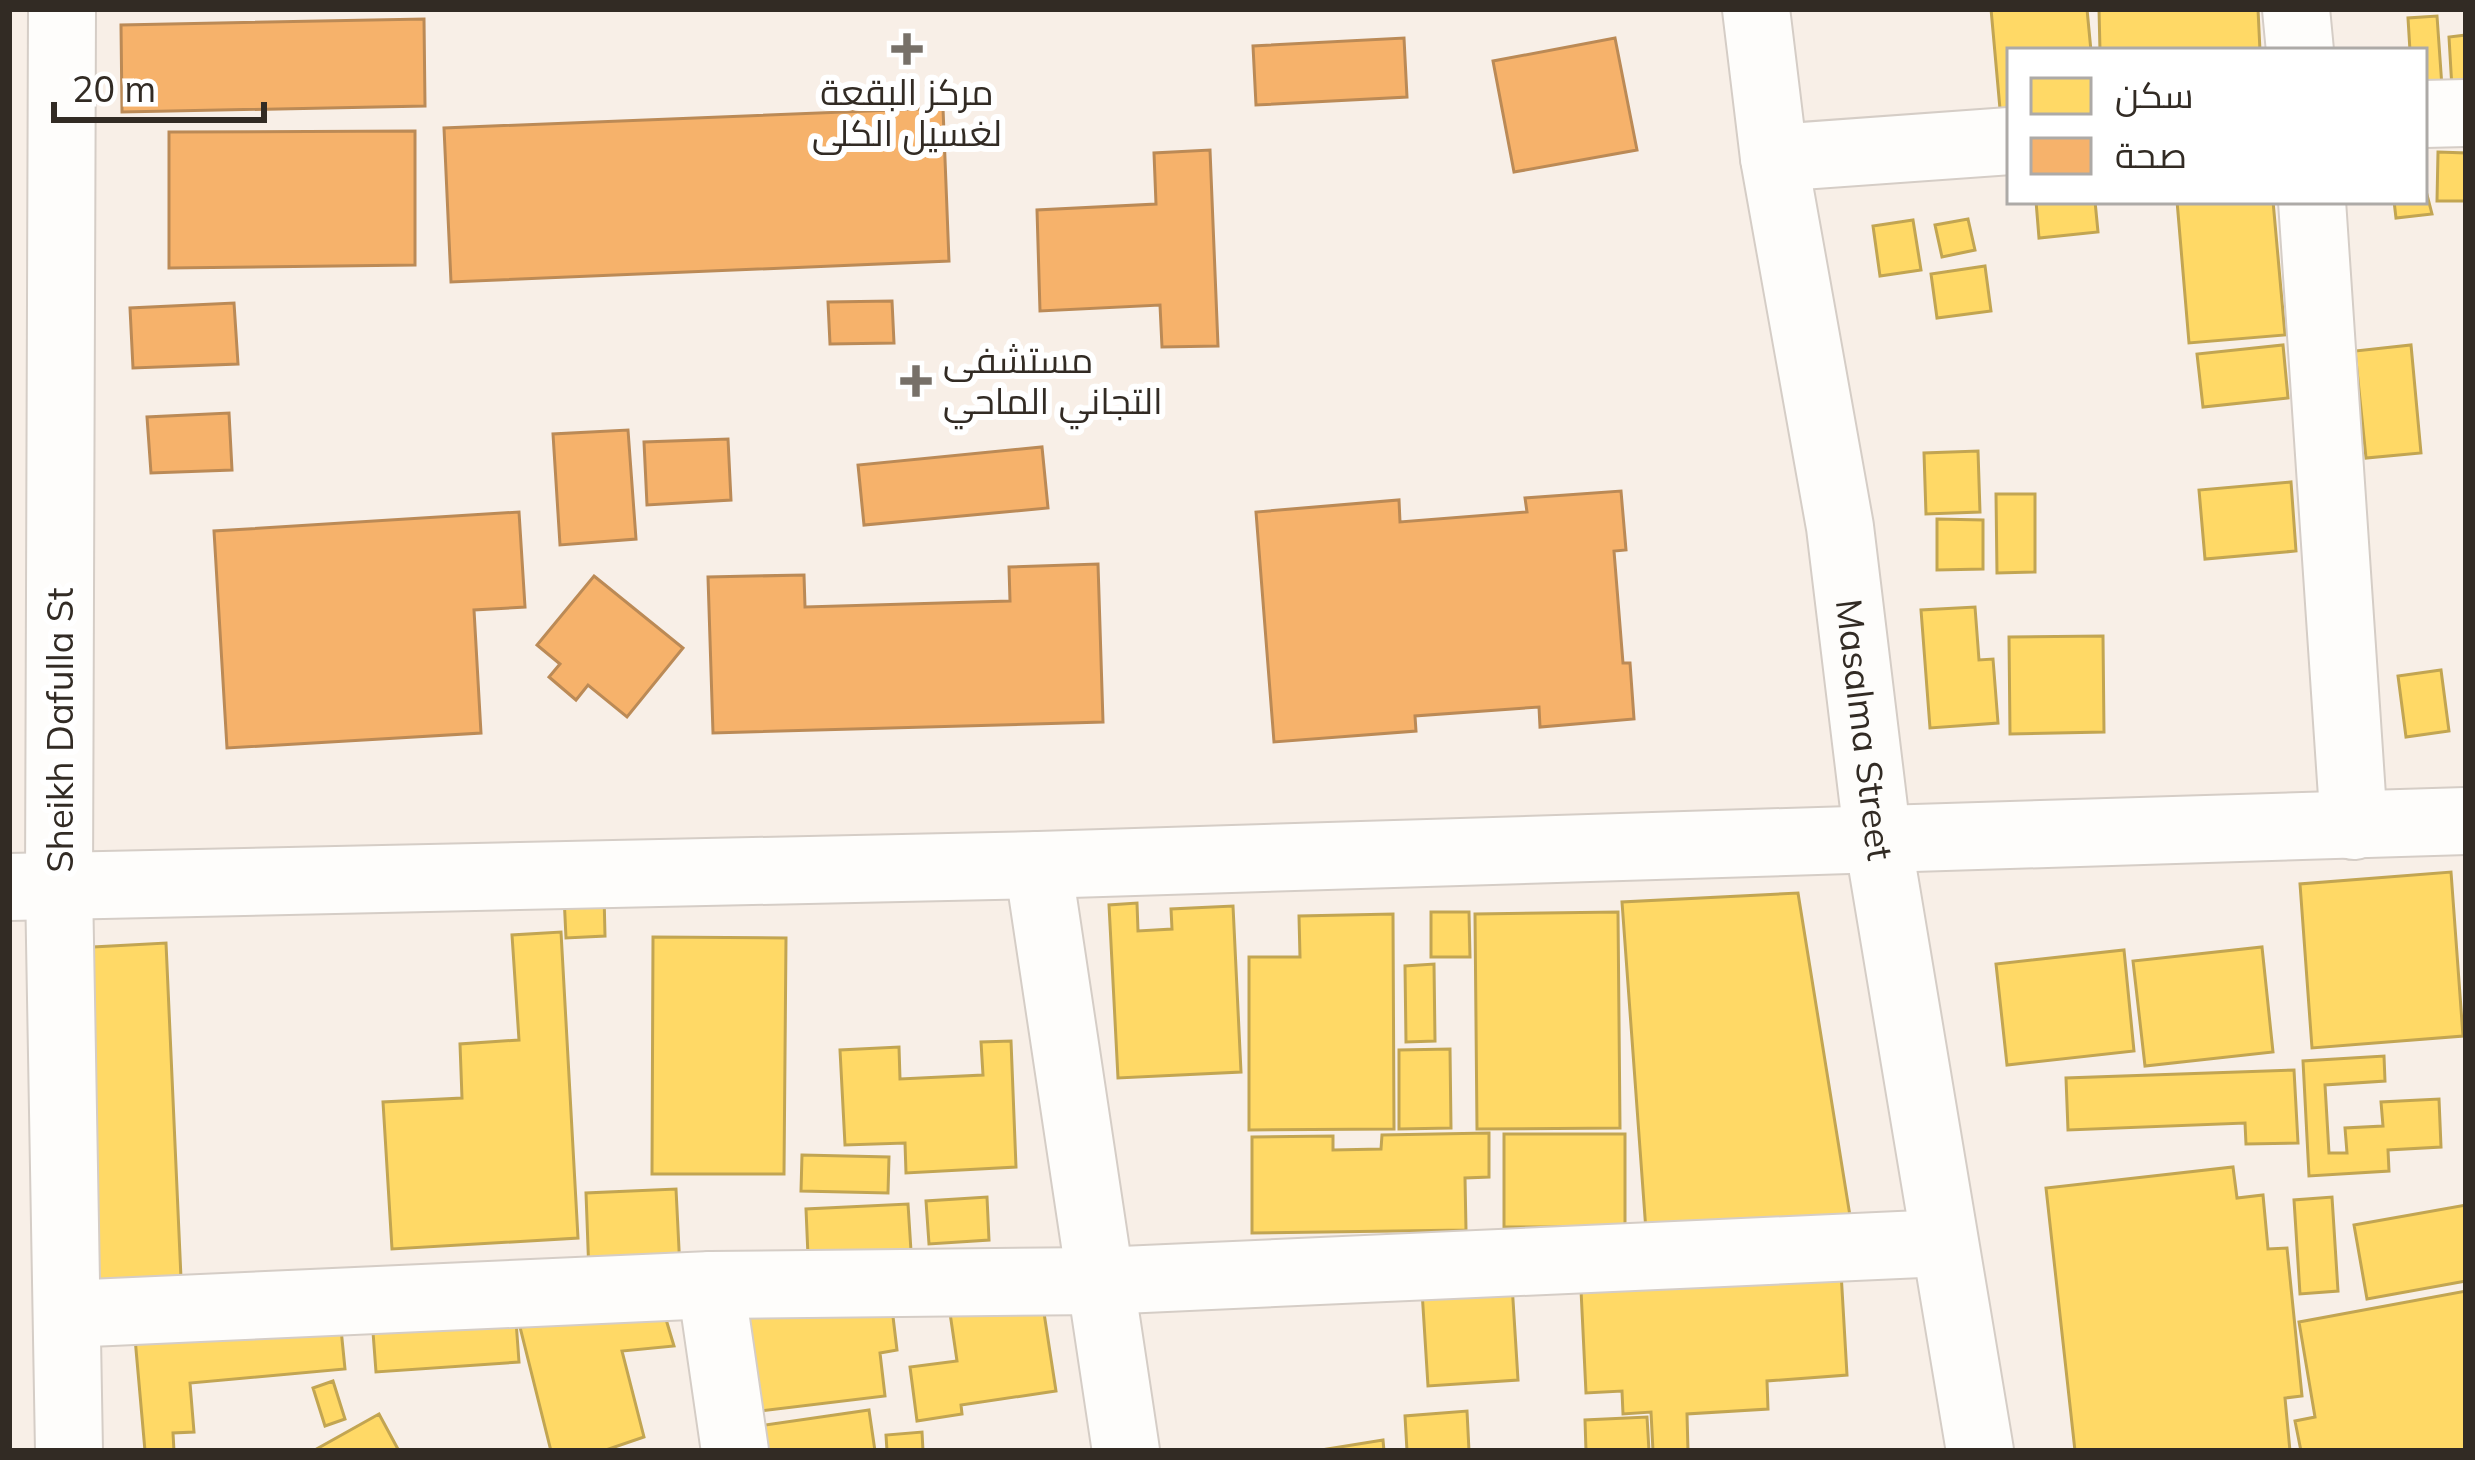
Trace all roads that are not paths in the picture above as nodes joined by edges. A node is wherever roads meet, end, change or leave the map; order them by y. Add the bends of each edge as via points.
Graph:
1 (62, 9) edge
2 (1756, 9) edge
3 (2296, 9) edge
4 (2300, 48) edge
5 (2466, 113) edge
6 (2427, 114) edge
7 (2007, 141) edge
8 (1774, 158) junction
9 (2312, 204) edge
10 (2466, 821) edge
11 (2354, 826) junction
12 (1878, 841) junction
13 (1037, 865) junction
14 (34, 886) edge
15 (1943, 1243) junction
16 (1100, 1281) junction
17 (711, 1285) junction
18 (67, 1314) junction
19 (69, 1451) edge
20 (735, 1451) edge
21 (1126, 1451) edge
22 (1980, 1451) edge

1 - 14 street, Sheikh Dafulla St
2 - 8 street, Masalma Street
3 - 4 street
5 - 6 street
7 - 8 street
8 - 12 street, Masalma Street via 1840,526
9 - 11 street
10 - 11 street
11 - 12 street
12 - 13 street
12 - 15 street, Masalma Street
13 - 14 street
13 - 16 street
14 - 18 street, Sheikh Dafulla St
15 - 16 street
15 - 22 street, Masalma Street
16 - 17 street
16 - 21 street
17 - 18 street
17 - 20 street
18 - 19 street, Sheikh Dafulla St

